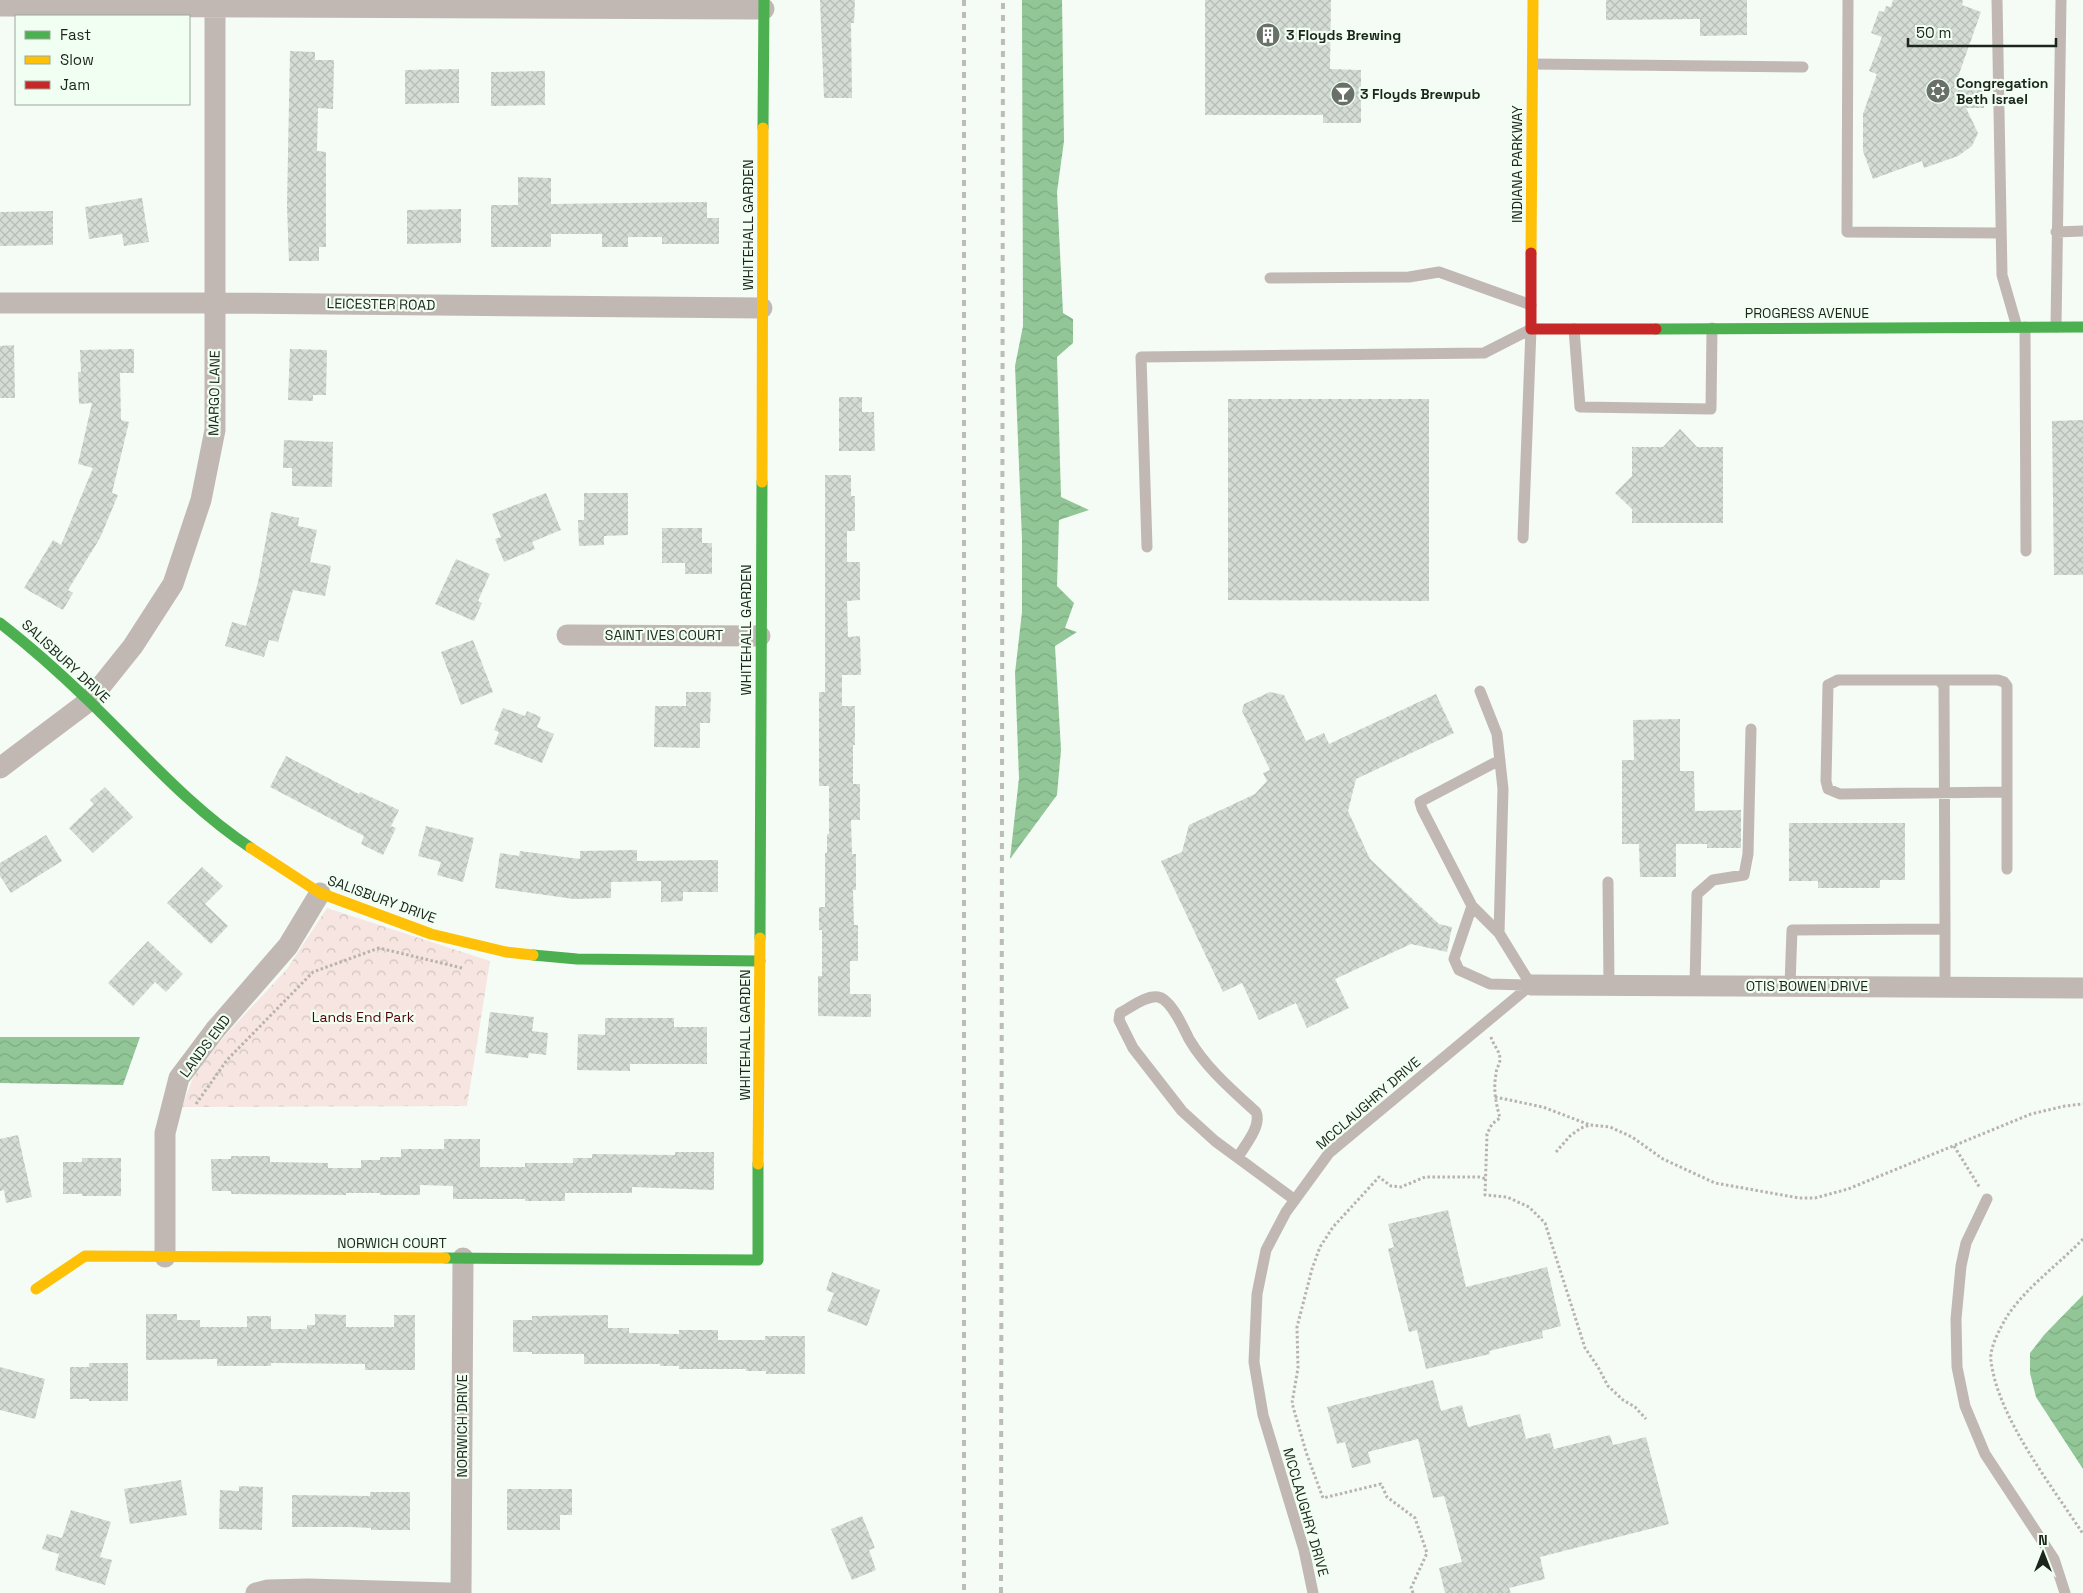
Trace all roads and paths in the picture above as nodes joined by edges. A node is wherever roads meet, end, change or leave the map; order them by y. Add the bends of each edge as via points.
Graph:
1 (1533, 0) edge
2 (1848, 0) edge
3 (1997, 0) edge
4 (2061, 0) edge
5 (215, 3) edge
6 (764, 5) edge
7 (0, 6) edge
8 (1533, 64) junction
9 (1803, 67) dead end
10 (2083, 231) edge
11 (2056, 232) junction
12 (2001, 233) junction
13 (1270, 278) dead end
14 (0, 303) edge
15 (215, 303) junction
16 (1531, 305) junction
17 (762, 308) junction
18 (2021, 327) junction
19 (2056, 327) junction
20 (2083, 327) edge
21 (1712, 328) junction
22 (1531, 329) junction
23 (1574, 329) junction
24 (1523, 538) dead end
25 (1147, 547) dead end
26 (2026, 551) dead end
27 (0, 623) edge
28 (568, 635) dead end
29 (760, 636) junction
30 (1939, 680) junction
31 (1480, 692) dead end
32 (89, 701) junction
33 (1751, 729) dead end
34 (1500, 760) junction
35 (0, 768) edge
36 (1945, 791) junction
37 (2007, 792) junction
38 (2006, 869) dead end
39 (1608, 882) dead end
40 (320, 893) junction
41 (1472, 906) junction
42 (1945, 929) junction
43 (1498, 933) junction
44 (760, 961) junction
45 (465, 968) dead end
46 (1531, 985) junction
47 (1609, 985) junction
48 (1695, 985) junction
49 (1790, 985) junction
50 (1944, 987) junction
51 (2083, 988) edge
52 (1485, 1023) junction
53 (1495, 1097) junction
54 (196, 1104) dead end
55 (2083, 1104) edge
56 (1590, 1125) junction
57 (1954, 1146) junction
58 (1556, 1152) dead end
59 (1238, 1158) junction
60 (1487, 1179) junction
61 (1987, 1199) joint
62 (1294, 1200) junction
63 (2083, 1239) edge
64 (165, 1257) junction
65 (463, 1258) junction
66 (758, 1260) joint
67 (36, 1289) dead end
68 (1646, 1420) dead end
69 (2083, 1534) edge
70 (256, 1593) edge
71 (449, 1593) edge
72 (461, 1593) edge
73 (1313, 1593) edge
74 (1413, 1593) edge
75 (2065, 1593) edge

1 - 8 street, INDIANA PARKWAY
2 - 12 lane via 1847,232
3 - 12 lane
4 - 11 lane
5 - 6 street
5 - 7 street
5 - 15 street, MARGO LANE
6 - 17 street, WHITEHALL GARDEN
8 - 9 lane
8 - 16 street, INDIANA PARKWAY
10 - 11 lane
11 - 19 lane
12 - 18 lane via 2002,275
13 - 16 lane via 1409,277 1439,272
14 - 15 street, LEICESTER ROAD
15 - 17 street, LEICESTER ROAD
15 - 32 street, MARGO LANE via 215,430 201,500 173,584 133,646
16 - 22 street, INDIANA PARKWAY
17 - 29 street, WHITEHALL GARDEN
18 - 19 street, PROGRESS AVENUE
18 - 21 street, PROGRESS AVENUE
18 - 26 lane
19 - 20 street, PROGRESS AVENUE
21 - 23 street, PROGRESS AVENUE
21 - 23 lane via 1711,409 1580,407
22 - 23 street, PROGRESS AVENUE
22 - 24 lane
22 - 25 lane via 1484,353 1141,357
27 - 32 street, SALISBURY DRIVE
28 - 29 street, SAINT IVES COURT
29 - 44 street, WHITEHALL GARDEN
30 - 36 lane via 1944,686
30 - 36 lane via 1838,680 1828,684 1826,780 1828,789 1840,794
30 - 37 lane via 2004,682
31 - 34 lane via 1497,734
32 - 35 street, MARGO LANE
32 - 40 street, SALISBURY DRIVE via 163,776 234,837
33 - 48 lane via 1748,854 1744,875 1713,880 1697,894
34 - 41 lane via 1420,802
34 - 43 lane via 1503,789
36 - 37 lane
36 - 42 lane
37 - 38 lane
39 - 47 lane
40 - 44 street, SALISBURY DRIVE via 431,934 506,952 577,959
40 - 64 street, LANDS END via 288,946 215,1030 179,1078 165,1133
41 - 43 lane
41 - 46 lane via 1454,959 1459,970 1490,984
42 - 49 lane via 1792,930
42 - 50 lane
43 - 46 lane
44 - 66 street, WHITEHALL GARDEN
45 - 54 path via 378,948 313,972 227,1060
46 - 47 street, OTIS BOWEN DRIVE
46 - 52 lane, MCCLAUGHRY DRIVE
47 - 48 street, OTIS BOWEN DRIVE
48 - 49 street, OTIS BOWEN DRIVE
49 - 50 street, OTIS BOWEN DRIVE
50 - 51 street, OTIS BOWEN DRIVE
52 - 53 path via 1500,1060
52 - 62 lane, MCCLAUGHRY DRIVE via 1329,1153
53 - 56 path via 1543,1107
53 - 60 path via 1500,1118 1487,1134
55 - 57 path via 2032,1114
56 - 57 path via 1610,1127 1664,1159 1715,1183 1799,1198 1815,1198 1848,1189
56 - 58 path via 1570,1136
57 - 61 path
59 - 59 lane via 1182,1112 1157,1082 1133,1048 1119,1020 1120,1013 1148,998 1168,1001 1195,1049 1216,1075 1256,1112 1256,1127
59 - 62 lane
60 - 68 path via 1485,1195 1507,1197 1529,1207 1545,1223 1585,1348 1608,1386
60 - 74 path via 1425,1176 1401,1187 1391,1186 1379,1177 1333,1227 1320,1247 1297,1327 1298,1368 1292,1403 1323,1498 1381,1484 1387,1497 1415,1518 1427,1552 1411,1588
61 - 75 lane via 1966,1243 1961,1266 1956,1319 1957,1367 1965,1406 1985,1454 2054,1559
62 - 73 lane, MCCLAUGHRY DRIVE via 1266,1250 1257,1294 1254,1362 1263,1415 1304,1550
63 - 69 path via 2008,1316 1990,1359 2001,1399 2013,1425
64 - 65 street, NORWICH COURT
64 - 67 street, NORWICH COURT via 85,1256
65 - 66 street, NORWICH COURT
65 - 72 street, NORWICH DRIVE
70 - 71 street via 309,1589

